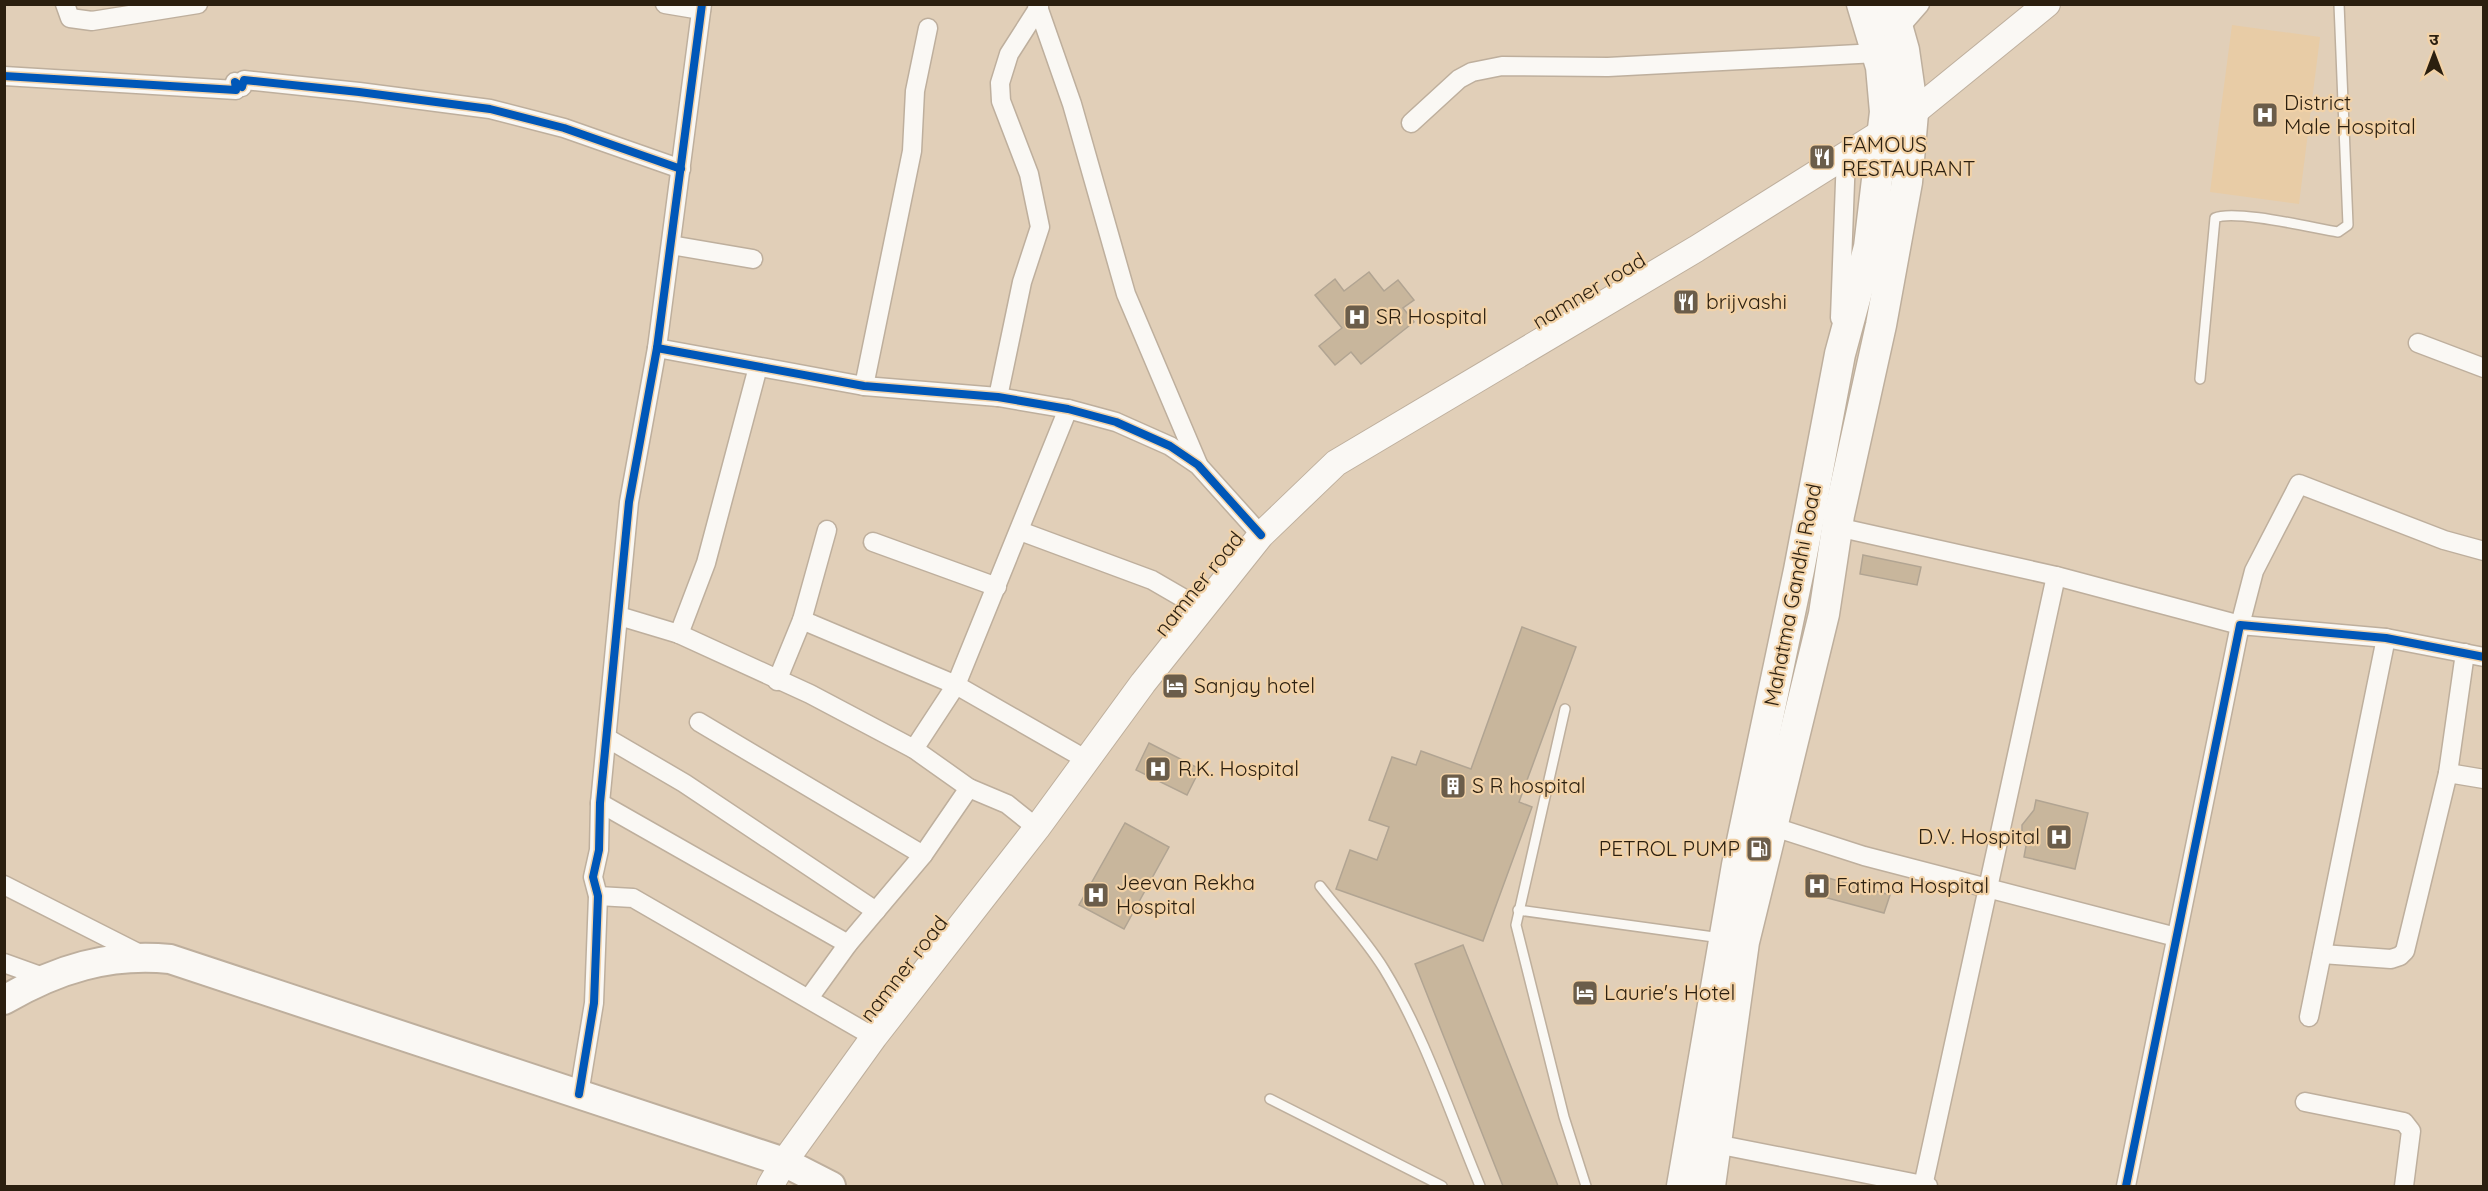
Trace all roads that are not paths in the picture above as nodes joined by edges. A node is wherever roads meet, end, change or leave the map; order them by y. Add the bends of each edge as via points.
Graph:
1 (65, 4) edge
2 (198, 4) edge
3 (665, 4) edge
4 (1862, 4) edge
5 (1920, 4) edge
6 (2047, 4) edge
7 (2339, 4) edge
8 (1038, 6) edge
9 (701, 7) edge
10 (1895, 16) edge
11 (928, 28) dead end
12 (1877, 53) junction
13 (4, 76) edge
14 (1913, 113) junction
15 (1411, 123) dead end
16 (1884, 131) junction
17 (1846, 155) junction
18 (681, 169) junction
19 (671, 245) junction
20 (753, 259) dead end
21 (2418, 343) dead end
22 (657, 348) junction
23 (1838, 363) junction
24 (758, 367) junction
25 (2484, 368) edge
26 (2200, 379) dead end
27 (864, 386) junction
28 (998, 397) junction
29 (1068, 409) junction
30 (1198, 465) junction
31 (1837, 527) junction
32 (827, 530) dead end
33 (1020, 531) junction
34 (1261, 535) junction
35 (873, 542) dead end
36 (2484, 551) edge
37 (2056, 576) junction
38 (997, 587) junction
39 (1202, 609) junction
40 (619, 616) junction
41 (802, 620) junction
42 (2240, 625) junction
43 (679, 634) junction
44 (2386, 638) junction
45 (2465, 653) junction
46 (2484, 657) edge
47 (777, 681) junction
48 (956, 685) junction
49 (1565, 709) dead end
50 (699, 722) dead end
51 (607, 738) junction
52 (914, 749) junction
53 (1087, 760) junction
54 (2448, 772) junction
55 (2484, 779) edge
56 (969, 788) junction
57 (600, 803) junction
58 (1037, 828) junction
59 (1761, 841) junction
60 (923, 855) junction
61 (4, 885) edge
62 (1320, 886) dead end
63 (1988, 887) junction
64 (598, 896) junction
65 (1518, 910) junction
66 (876, 911) junction
67 (2176, 937) junction
68 (1725, 939) junction
69 (849, 944) junction
70 (2322, 954) junction
71 (145, 957) junction
72 (4, 963) edge
73 (43, 978) junction
74 (809, 998) junction
75 (4, 1000) edge
76 (2309, 1017) dead end
77 (874, 1037) junction
78 (579, 1094) junction
79 (1270, 1098) dead end
80 (2305, 1102) dead end
81 (1716, 1144) junction
82 (784, 1162) junction
83 (770, 1186) edge
84 (831, 1186) edge
85 (1442, 1186) edge
86 (1480, 1186) edge
87 (1586, 1186) edge
88 (1682, 1186) edge
89 (1710, 1186) edge
90 (1925, 1186) edge
91 (2126, 1186) edge
92 (2404, 1186) edge

1 - 2 street via 70,18 92,21
3 - 9 street
4 - 12 highway, Mahatma Gandhi Road
5 - 10 street
6 - 14 main road, namner road
7 - 26 lane via 2348,225 2338,232 2231,215 2215,218
8 - 28 street via 1009,54 1000,83 1001,100 1029,174 1040,227 1022,282
8 - 30 street via 1072,104 1126,294
9 - 18 street
10 - 14 highway, Mahatma Gandhi Road
11 - 27 street via 915,91 912,151
12 - 15 street via 1608,67 1502,66 1459,79
12 - 16 highway, Mahatma Gandhi Road
13 - 18 street via 236,90 236,82 242,87 244,80 466,104 564,128
14 - 16 main road, namner road
14 - 31 highway, Mahatma Gandhi Road via 1907,182 1885,303
16 - 17 main road, namner road
16 - 23 highway, Mahatma Gandhi Road via 1869,248
17 - 23 street
17 - 34 main road, namner road via 1336,463
18 - 19 street
19 - 20 street
19 - 22 street
21 - 25 street
22 - 24 street
22 - 40 street via 629,502
23 - 68 highway, Mahatma Gandhi Road
24 - 27 street
24 - 43 street via 706,563
27 - 28 street
28 - 29 street
29 - 30 street via 1116,422 1170,446
29 - 33 street
30 - 34 street
31 - 37 street
31 - 59 highway, Mahatma Gandhi Road via 1824,614
32 - 41 street
33 - 38 street
33 - 39 street via 1152,580
34 - 39 main road, namner road
35 - 38 street
36 - 42 street via 2444,540 2299,484 2254,571
37 - 42 street
37 - 63 street
38 - 48 street
39 - 53 main road, namner road
40 - 43 street
40 - 51 street
41 - 47 street
41 - 48 street
42 - 44 street
42 - 67 street
43 - 47 street
44 - 45 street
44 - 70 street
45 - 46 street
45 - 54 street
47 - 52 street via 810,694
48 - 52 street
48 - 53 street
49 - 65 lane
50 - 60 street
51 - 57 street
51 - 66 street via 684,783
52 - 56 street
53 - 58 main road, namner road
54 - 55 street
54 - 70 street via 2405,951 2391,959
56 - 58 street via 1007,804
56 - 60 street
57 - 64 street via 593,877
57 - 69 street
58 - 77 main road, namner road
59 - 63 street via 1864,856
59 - 81 highway, Mahatma Gandhi Road
60 - 66 street
61 - 71 street
62 - 86 lane via 1395,988
63 - 67 street
63 - 90 street
64 - 74 street via 633,898
64 - 78 street via 594,1004
65 - 68 lane
65 - 87 lane via 1518,938
66 - 69 street
67 - 91 street
68 - 88 highway, Mahatma Gandhi Road
69 - 74 street
70 - 76 street
71 - 73 main road via 88,964
71 - 78 main road via 170,960
72 - 73 street
73 - 75 main road
74 - 77 street
77 - 82 main road, namner road
78 - 82 main road
79 - 85 lane
80 - 92 street via 2409,1125
81 - 89 highway, Mahatma Gandhi Road
81 - 90 street
82 - 83 main road, namner road
82 - 84 main road

